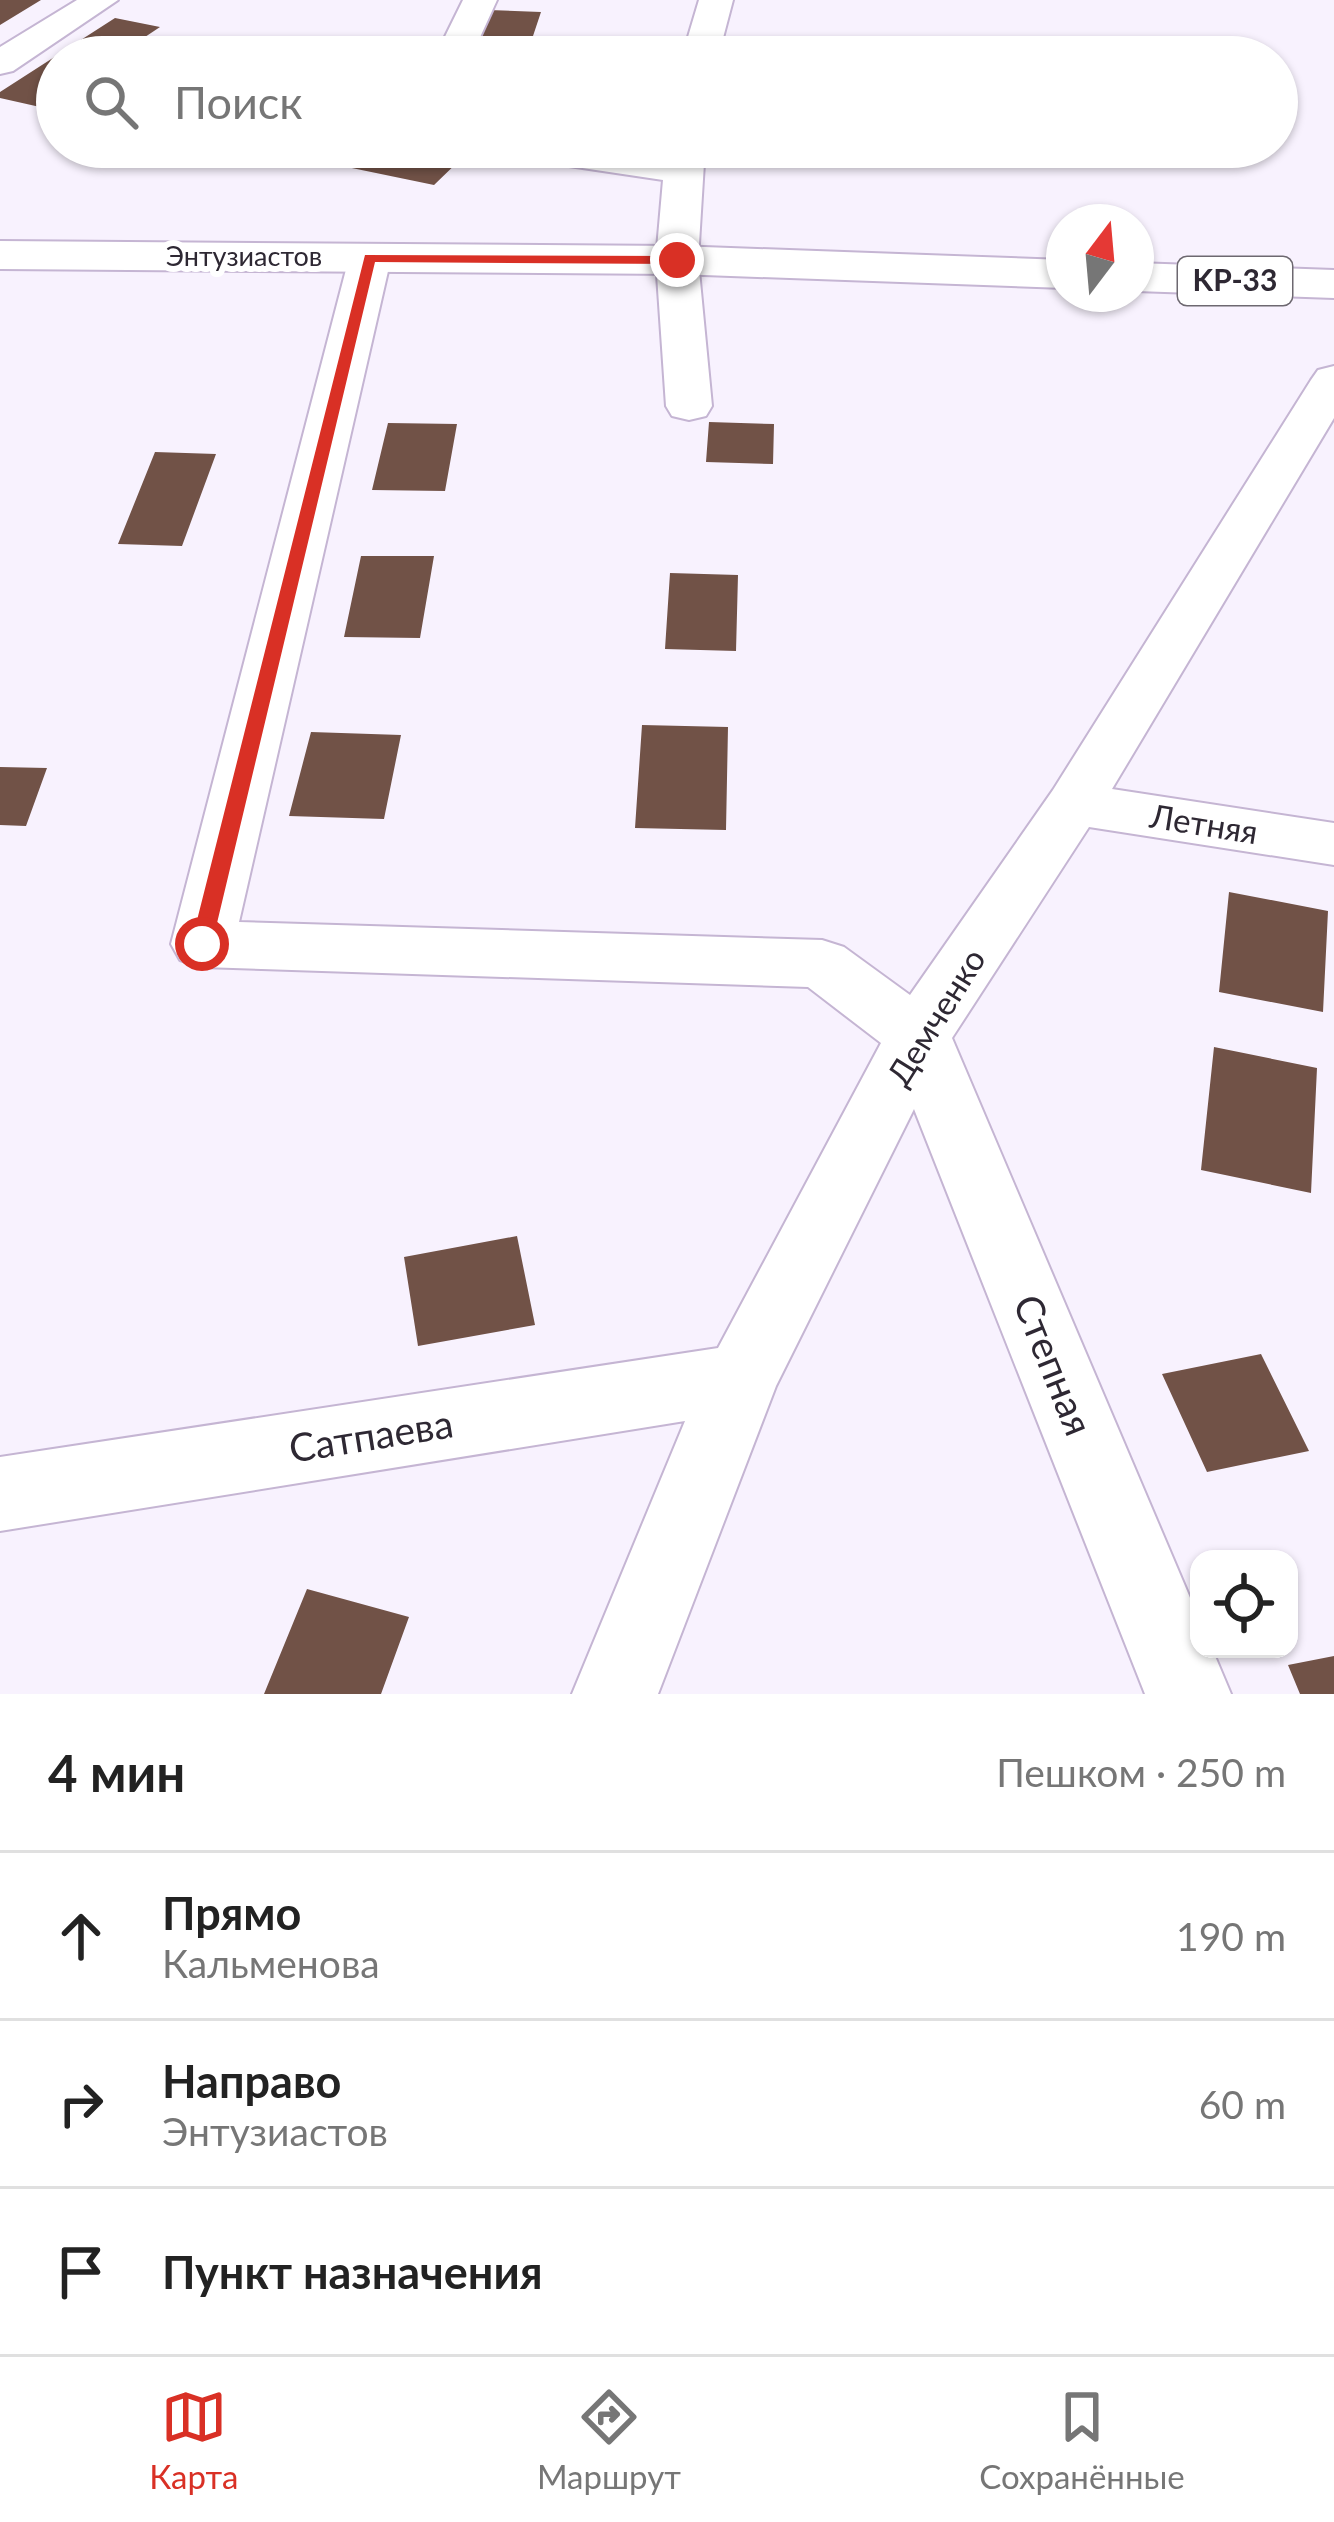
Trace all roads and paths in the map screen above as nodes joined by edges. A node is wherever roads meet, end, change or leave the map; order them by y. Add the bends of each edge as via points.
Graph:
1 (101, 0) edge
2 (480, 0) edge
3 (716, 0) edge
4 (43, 36) edge
5 (463, 36) edge
6 (706, 36) edge
7 (36, 41) edge
8 (0, 63) edge
9 (684, 168) edge
10 (0, 255) edge
11 (370, 258) junction
12 (677, 260) junction
13 (1046, 273) edge
14 (1154, 278) edge
15 (1334, 284) edge
16 (1334, 380) edge
17 (689, 406) dead end
18 (1074, 804) junction
19 (1334, 844) edge
20 (918, 1036) junction
21 (741, 1378) junction
22 (0, 1494) edge
23 (615, 1694) edge
24 (1188, 1694) edge

1 - 4 street
2 - 5 street
3 - 6 street
7 - 8 street
9 - 12 street
10 - 11 main road, Энтузиастов
11 - 12 main road, Энтузиастов
11 - 20 street via 202,944 822,964
12 - 13 main road, Энтузиастов
12 - 17 street
14 - 15 main road, KP-33
16 - 18 street, Демченко
18 - 19 street, Летняя
18 - 20 street, Демченко
20 - 21 street, Демченко
20 - 24 street, Степная
21 - 22 street, Сатпаева
21 - 23 street, Демченко

